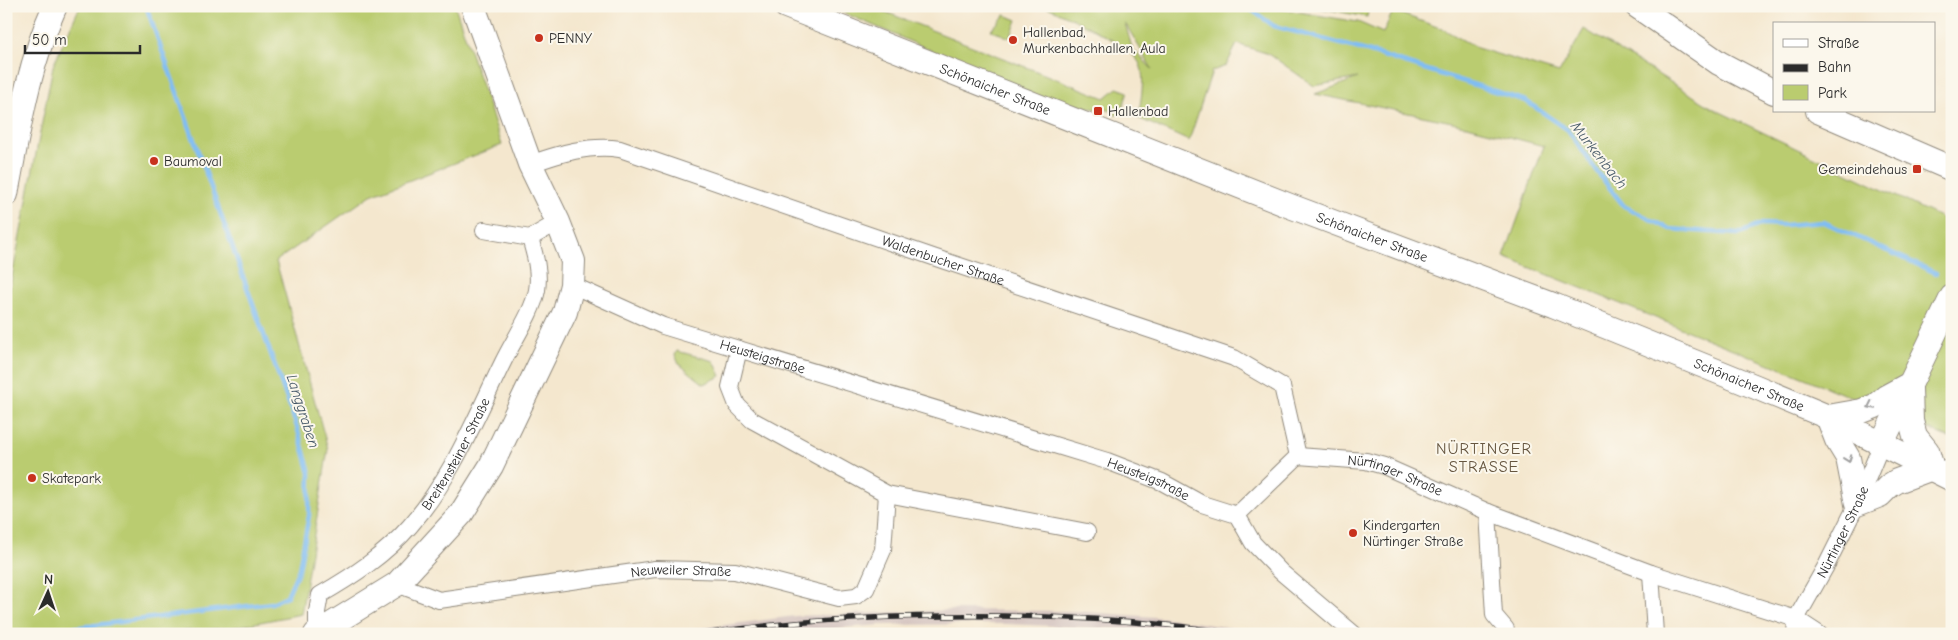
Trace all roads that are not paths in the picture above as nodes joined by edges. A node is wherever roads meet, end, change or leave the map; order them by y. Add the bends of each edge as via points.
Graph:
1 (55, 6) edge
2 (473, 6) edge
3 (786, 6) edge
4 (1637, 6) edge
5 (1773, 91) edge
6 (1820, 112) edge
7 (530, 164) junction
8 (1952, 169) edge
9 (6, 194) edge
10 (558, 222) junction
11 (484, 230) dead end
12 (530, 238) junction
13 (572, 285) junction
14 (1952, 297) edge
15 (739, 348) junction
16 (1910, 384) junction
17 (1828, 417) junction
18 (1882, 443) junction
19 (1298, 456) junction
20 (1942, 474) edge
21 (887, 494) junction
22 (1857, 504) junction
23 (1488, 512) junction
24 (1237, 515) junction
25 (1087, 532) dead end
26 (1651, 573) junction
27 (397, 584) junction
28 (1796, 626) edge
29 (1506, 629) dead end
30 (316, 634) edge
31 (1354, 634) edge
32 (1655, 634) edge
33 (1819, 634) edge

1 - 9 main road via 36,56
2 - 7 main road
3 - 17 main road, Schönaicher Straße via 1290,206 1553,305
4 - 5 main road via 1719,63
6 - 8 main road
7 - 10 main road
7 - 19 street, Waldenbucher Straße via 597,147 620,149 1234,358 1282,386
10 - 12 street
10 - 13 main road via 572,261
11 - 12 street
12 - 30 street, Breitensteiner Straße via 538,269 535,298 461,449 434,496 409,528 357,574 320,595
13 - 15 street, Heusteigstraße via 663,326
13 - 27 main road, Breitensteiner Straße via 565,312 491,466 461,514
14 - 16 main road
15 - 21 street via 730,387 737,405 747,416
15 - 24 street, Heusteigstraße via 1107,461 1162,482 1202,504
16 -> 17 main road via 1875,406
16 - 18 main road
16 - 20 main road via 1911,421 1915,436
17 - 18 main road, Schönaicher Straße
17 -> 22 main road via 1848,458
18 - 20 main road, Schönaicher Straße
18 - 22 street, Nürtinger Straße
19 - 23 street, Nürtinger Straße via 1366,461 1384,466
19 - 24 street
20 - 22 main road via 1897,481 1880,495
21 - 25 street
21 - 27 street, Neuweiler Straße via 884,550 866,589 856,596 839,598 735,571 665,569 439,600
22 - 28 street, Nürtinger Straße
23 - 26 street, Nürtinger Straße
23 - 29 street via 1494,615
24 - 31 street via 1253,543 1281,572
26 - 28 street, Nürtinger Straße
26 - 32 street
27 - 30 main road, Breitensteiner Straße
28 - 33 street, Nürtinger Straße

